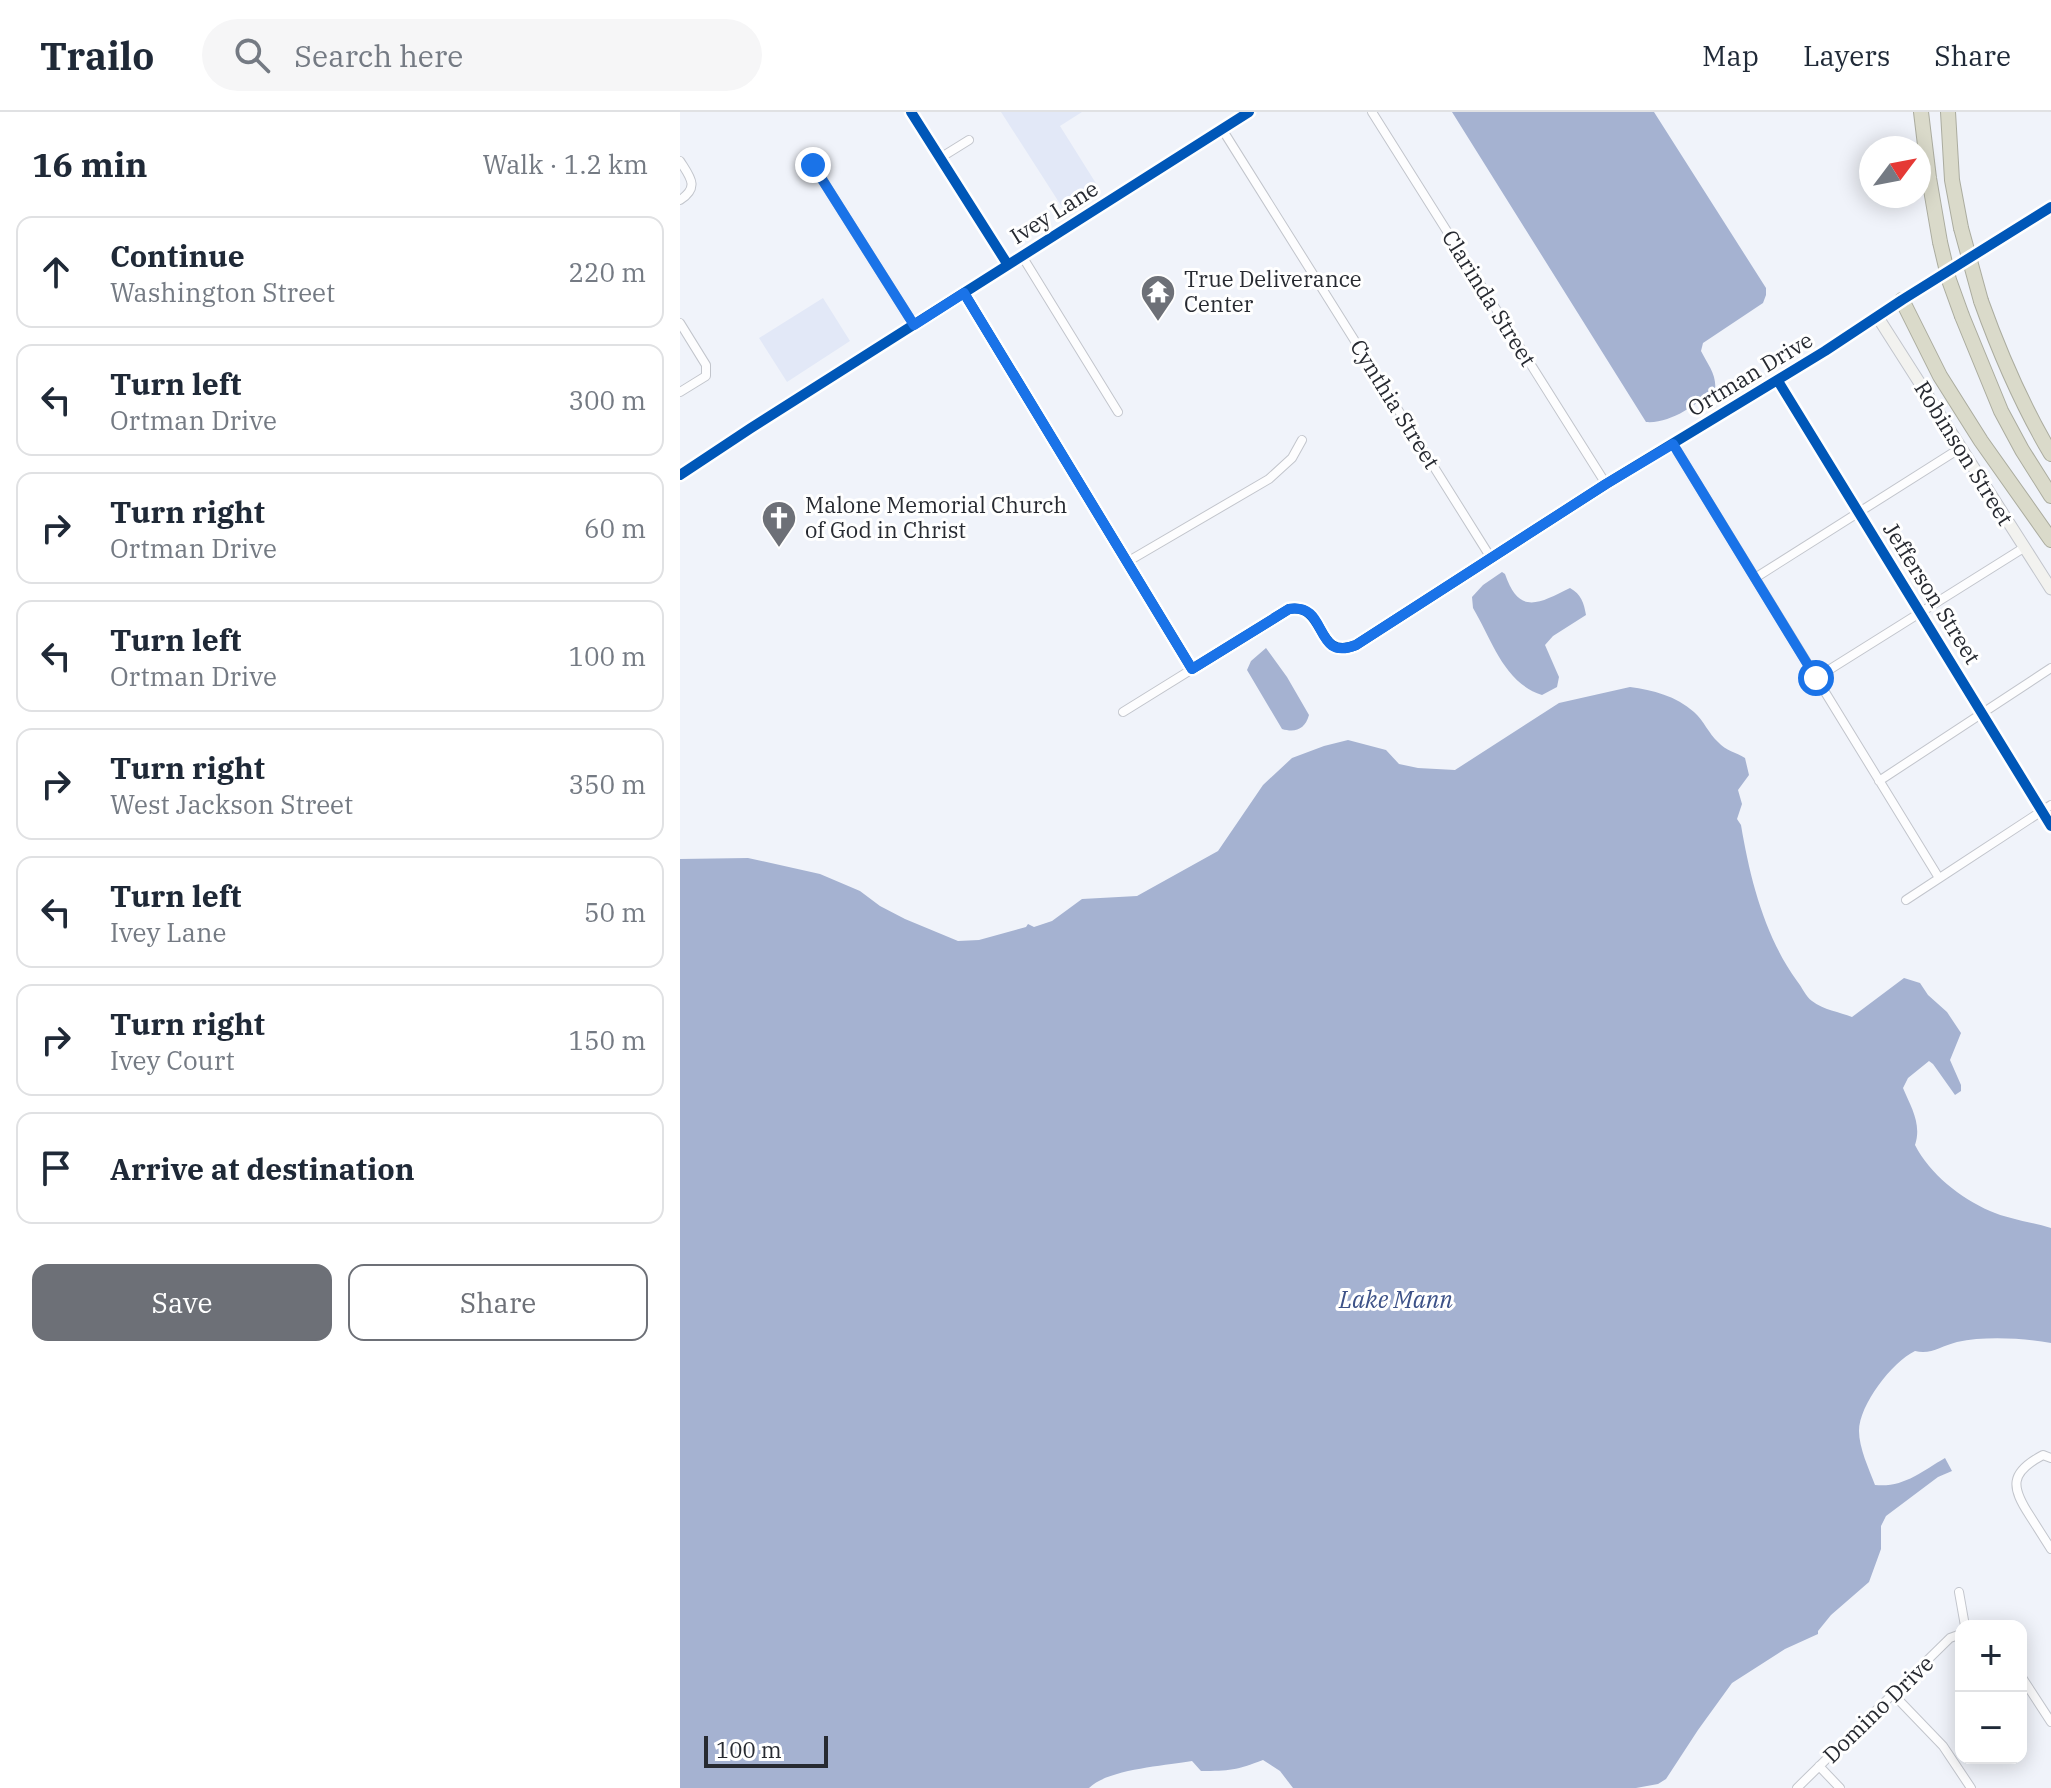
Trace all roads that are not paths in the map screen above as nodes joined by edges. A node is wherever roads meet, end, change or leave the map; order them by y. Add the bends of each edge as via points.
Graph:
1 (911, 112) edge
2 (1249, 112) edge
3 (1372, 112) edge
4 (1921, 112) edge
5 (1948, 112) edge
6 (1222, 129) junction
7 (969, 140) dead end
8 (940, 158) junction
9 (680, 161) edge
10 (813, 165) dead end
11 (680, 200) edge
12 (2051, 207) edge
13 (1022, 256) junction
14 (1008, 265) junction
15 (964, 293) junction
16 (1902, 300) junction
17 (1877, 316) junction
18 (680, 323) edge
19 (914, 325) junction
20 (1778, 381) junction
21 (680, 392) edge
22 (1118, 412) dead end
23 (1302, 440) dead end
24 (1673, 444) junction
25 (1962, 447) junction
26 (2051, 454) edge
27 (680, 475) edge
28 (1606, 484) junction
29 (2051, 496) edge
30 (1859, 512) junction
31 (2051, 540) edge
32 (2025, 547) junction
33 (1491, 558) junction
34 (1127, 562) junction
35 (1755, 578) junction
36 (2051, 589) edge
37 (1921, 612) junction
38 (2051, 668) edge
39 (1192, 669) junction
40 (1816, 678) junction
41 (1123, 712) dead end
42 (1983, 713) junction
43 (1879, 781) junction
44 (2051, 805) edge
45 (2042, 811) junction
46 (2051, 826) edge
47 (1939, 878) junction
48 (1906, 900) dead end
49 (2051, 1458) edge
50 (2051, 1549) edge
51 (1959, 1592) dead end
52 (1964, 1620) edge
53 (1955, 1636) edge
54 (2027, 1685) edge
55 (1892, 1693) junction
56 (2051, 1722) edge
57 (1819, 1766) junction
58 (1797, 1788) edge
59 (1840, 1788) edge
60 (1971, 1788) edge

1 - 8 street
2 - 6 street, Ivey Lane
3 - 28 street, Clarinda Street
4 - 29 highway, bridge via 1949,280 2001,411
5 - 26 highway, bridge via 1952,180 1981,301 2011,378
6 - 13 street, Ivey Lane
6 - 33 street, Cynthia Street
7 - 8 street
8 - 14 street
9 - 11 street via 691,178 691,189
10 - 19 street
12 - 16 street, Ortman Drive
13 - 14 street, Ivey Lane
13 - 22 street
14 - 15 street, Ivey Lane
15 - 19 street, Ivey Lane
15 - 34 street
16 - 17 street, Ortman Drive
16 - 31 highway via 1940,376
17 - 20 street, Ortman Drive
17 - 25 street, Robinson Street
18 - 21 street via 706,365 706,376
19 - 27 street, Ivey Lane
20 - 24 street, Ortman Drive
20 - 30 street, Jefferson Street
23 - 34 street via 1269,479
24 - 28 street, Ortman Drive
24 - 35 street
25 - 30 street
25 - 32 street, Robinson Street
28 - 33 street, Ortman Drive
30 - 35 street
30 - 37 street, Jefferson Street
32 - 36 street, Robinson Street
32 - 37 street
33 - 39 street, Ortman Drive via 1347,649 1329,643 1313,616 1298,607
34 - 39 street
35 - 40 street
37 - 40 street
37 - 42 street, Jefferson Street
38 - 42 street
39 - 41 street, Ortman Drive
40 - 43 street
42 - 43 street
42 - 45 street, Jefferson Street
43 - 47 street
44 - 45 street
45 - 46 street, Jefferson Street
45 - 47 street
47 - 48 street
49 - 50 street via 2043,1455 2028,1463 2015,1487
51 - 52 street
53 - 55 street, Domino Drive
54 - 56 street
55 - 57 street, Domino Drive
55 - 60 street via 1943,1746
57 - 58 street, Domino Drive
57 - 59 street

